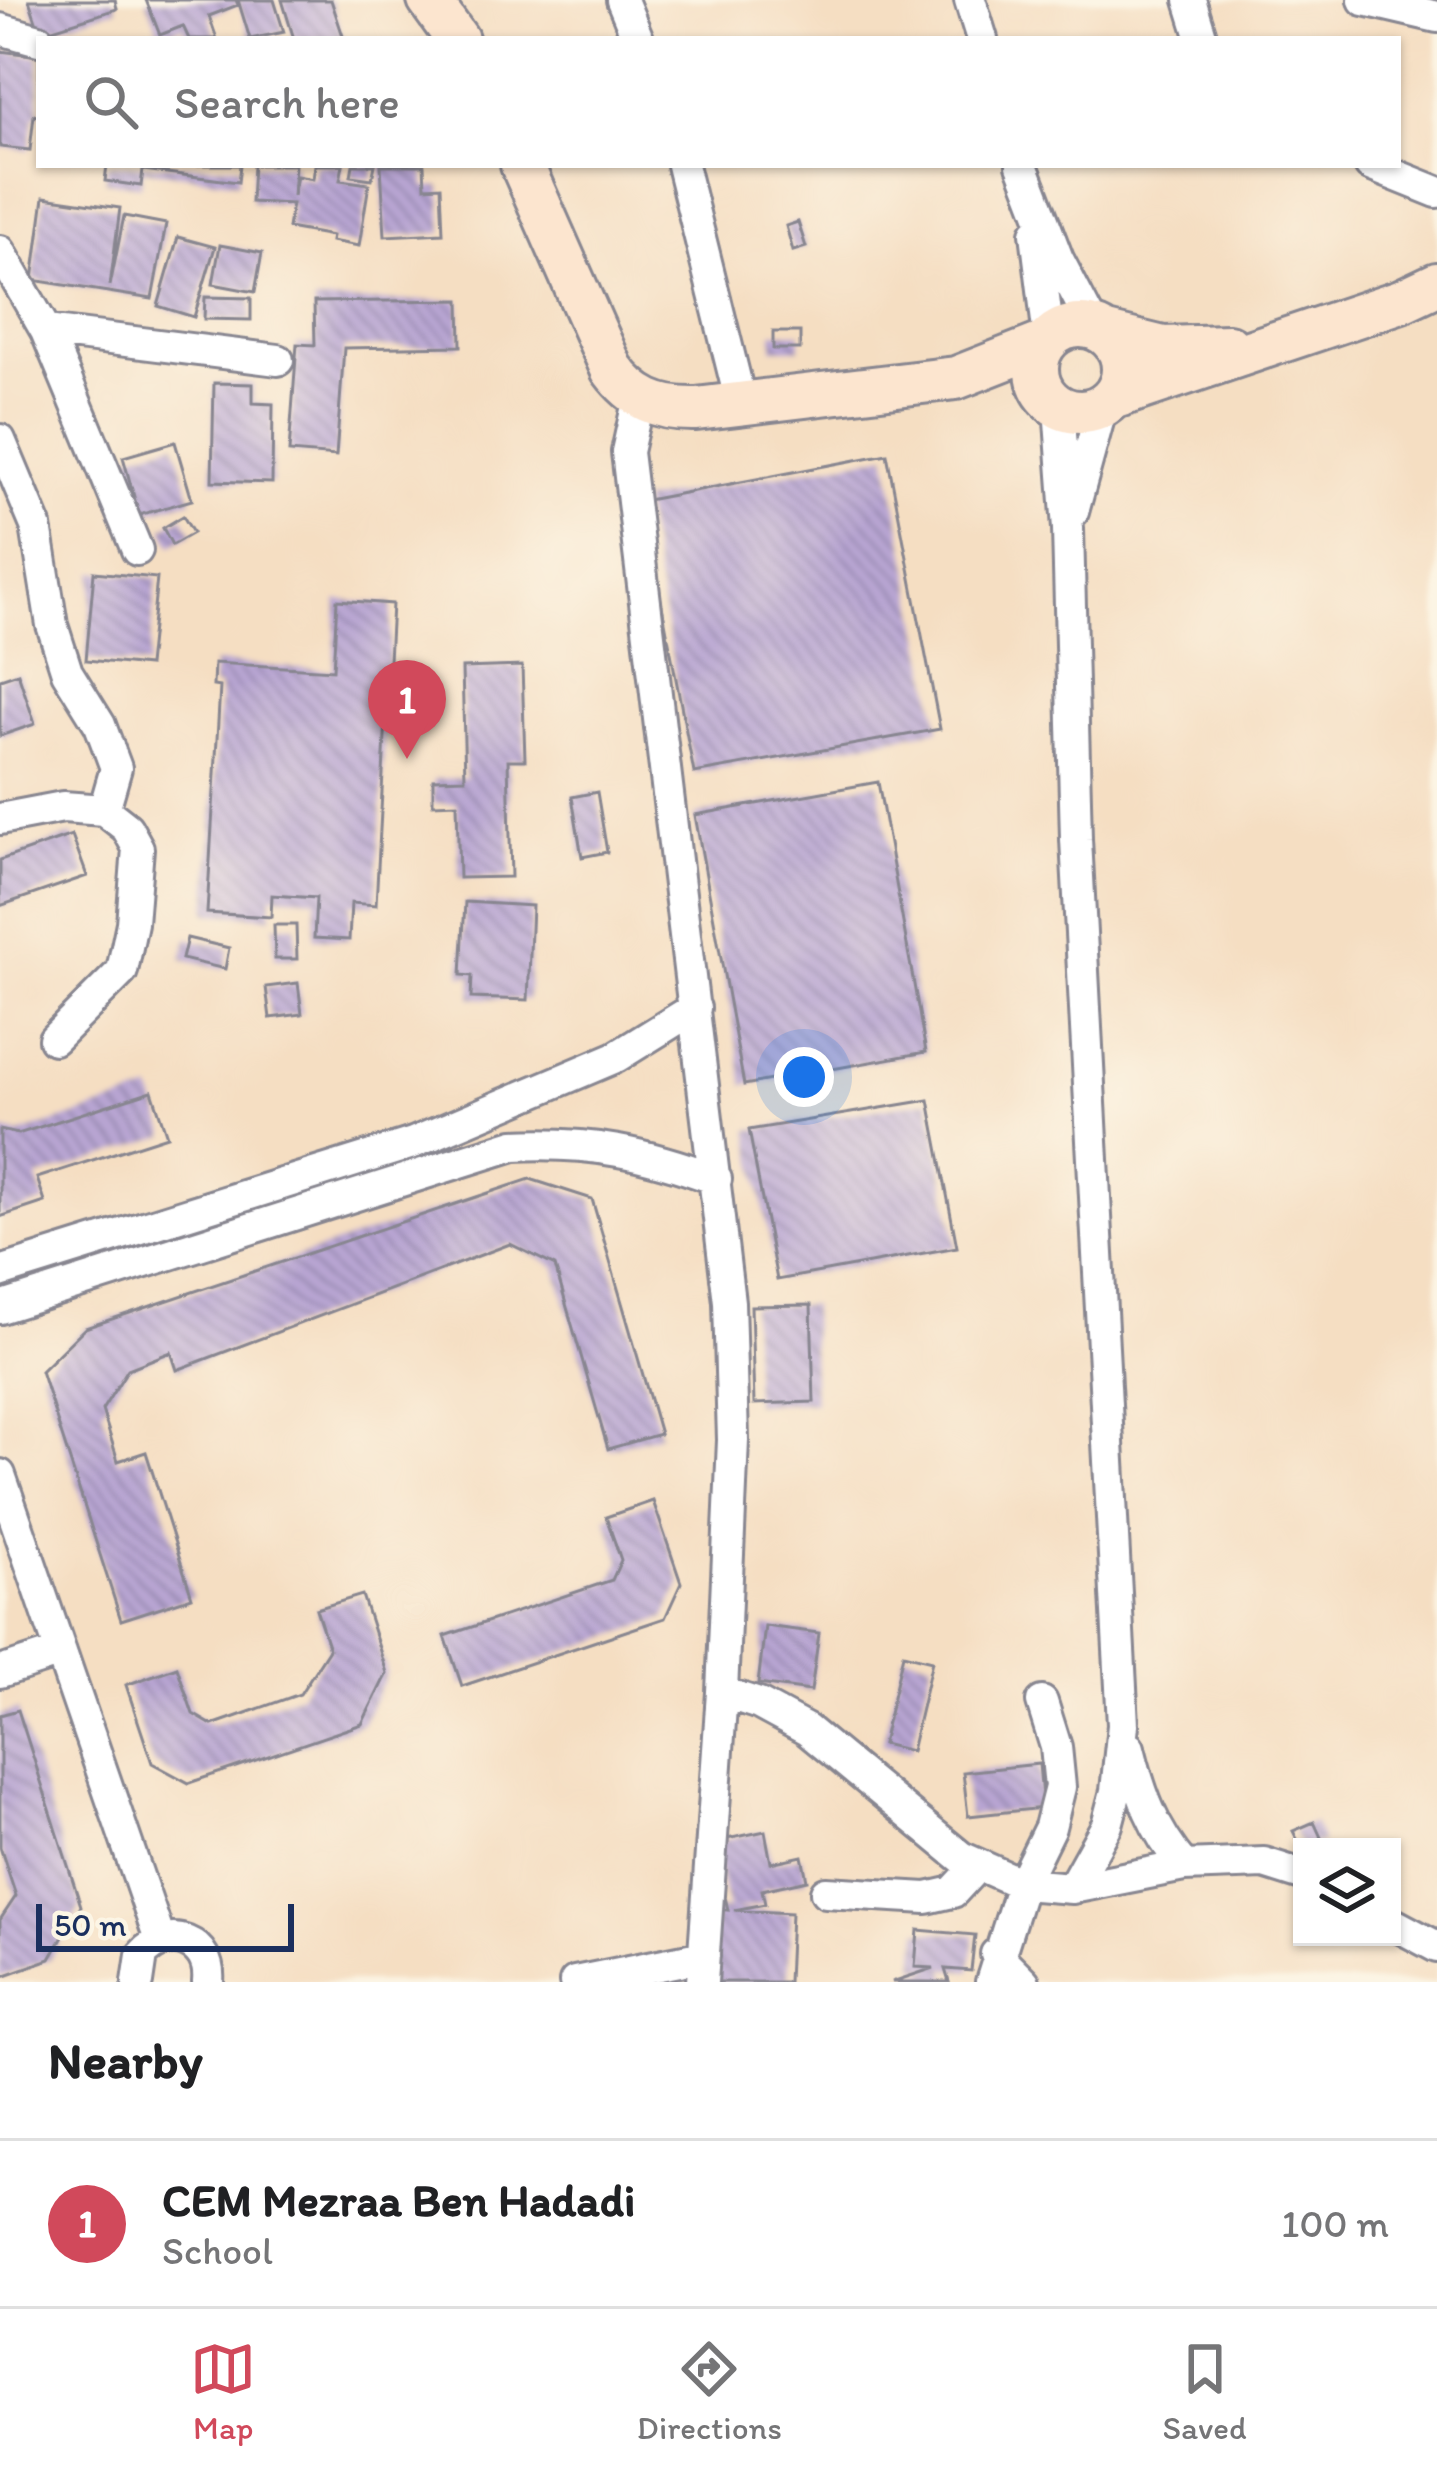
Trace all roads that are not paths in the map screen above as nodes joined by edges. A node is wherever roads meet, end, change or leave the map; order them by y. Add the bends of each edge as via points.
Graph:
1 (429, 0) edge
2 (622, 0) edge
3 (970, 0) edge
4 (1190, 0) edge
5 (1364, 0) edge
6 (1437, 17) edge
7 (0, 29) edge
8 (455, 36) edge
9 (637, 36) edge
10 (981, 36) edge
11 (1201, 36) edge
12 (36, 39) edge
13 (523, 168) edge
14 (683, 168) edge
15 (1377, 168) edge
16 (1025, 176) edge
17 (1437, 192) edge
18 (0, 251) edge
19 (1437, 284) edge
20 (46, 331) junction
21 (1100, 331) junction
22 (1047, 341) junction
23 (1283, 341) junction
24 (278, 360) dead end
25 (956, 378) junction
26 (639, 397) junction
27 (1107, 402) junction
28 (741, 403) junction
29 (1054, 403) junction
30 (0, 440) edge
31 (1068, 529) junction
32 (137, 550) dead end
33 (104, 810) junction
34 (0, 819) edge
35 (695, 1008) junction
36 (54, 1039) dead end
37 (716, 1179) junction
38 (0, 1272) edge
39 (0, 1308) edge
40 (0, 1475) edge
41 (61, 1652) junction
42 (0, 1672) edge
43 (722, 1692) junction
44 (1042, 1702) dead end
45 (1124, 1725) junction
46 (978, 1865) junction
47 (1184, 1866) junction
48 (1293, 1872) edge
49 (1022, 1884) junction
50 (1072, 1888) junction
51 (826, 1892) dead end
52 (1401, 1925) edge
53 (1401, 1928) edge
54 (1437, 1933) edge
55 (160, 1940) junction
56 (1437, 1947) edge
57 (994, 1968) edge
58 (703, 1969) edge
59 (139, 1982) edge
60 (208, 1982) edge
61 (574, 1982) edge
62 (1024, 1982) edge

1 - 8 main road
2 - 9 street
3 - 10 street
4 - 11 street
5 - 6 street
7 - 12 street
13 - 26 main road via 611,369
14 - 28 street
15 - 17 street
16 - 21 street via 1058,259
16 - 22 street
18 - 20 street
19 - 23 main road
20 - 24 street
20 - 32 street
21 - 22 main road via 1070,326
21 - 23 main road via 1163,348
21 - 27 main road via 1124,372
22 - 25 main road
22 - 29 main road via 1037,371
23 - 27 main road
25 - 28 main road
25 - 29 main road via 1004,384
26 - 28 main road via 676,410
26 - 35 street via 627,452
27 - 29 main road via 1081,412
27 - 31 street
29 - 31 street
30 - 33 street via 35,526 68,673 116,768
31 - 45 street via 1076,839
33 - 34 street via 63,807
33 - 36 street via 138,848 122,970
35 - 37 street
35 - 38 street via 616,1057 413,1143
37 - 39 street via 648,1154 514,1145
37 - 43 street via 734,1439
40 - 41 street
41 - 42 street
41 - 55 street
43 - 46 street via 807,1730
43 - 58 street
44 - 49 street via 1060,1787 1051,1827
45 - 47 street via 1139,1791 1160,1838
45 - 50 street via 1107,1825
46 - 49 street
46 - 51 street via 953,1892 927,1898
47 - 48 street via 1264,1863
47 - 50 street
49 - 50 street
49 - 57 street
52 - 54 street
53 - 56 street
55 - 59 street via 142,1955
55 - 60 street via 192,1943 206,1960
57 - 62 street
58 - 61 street

